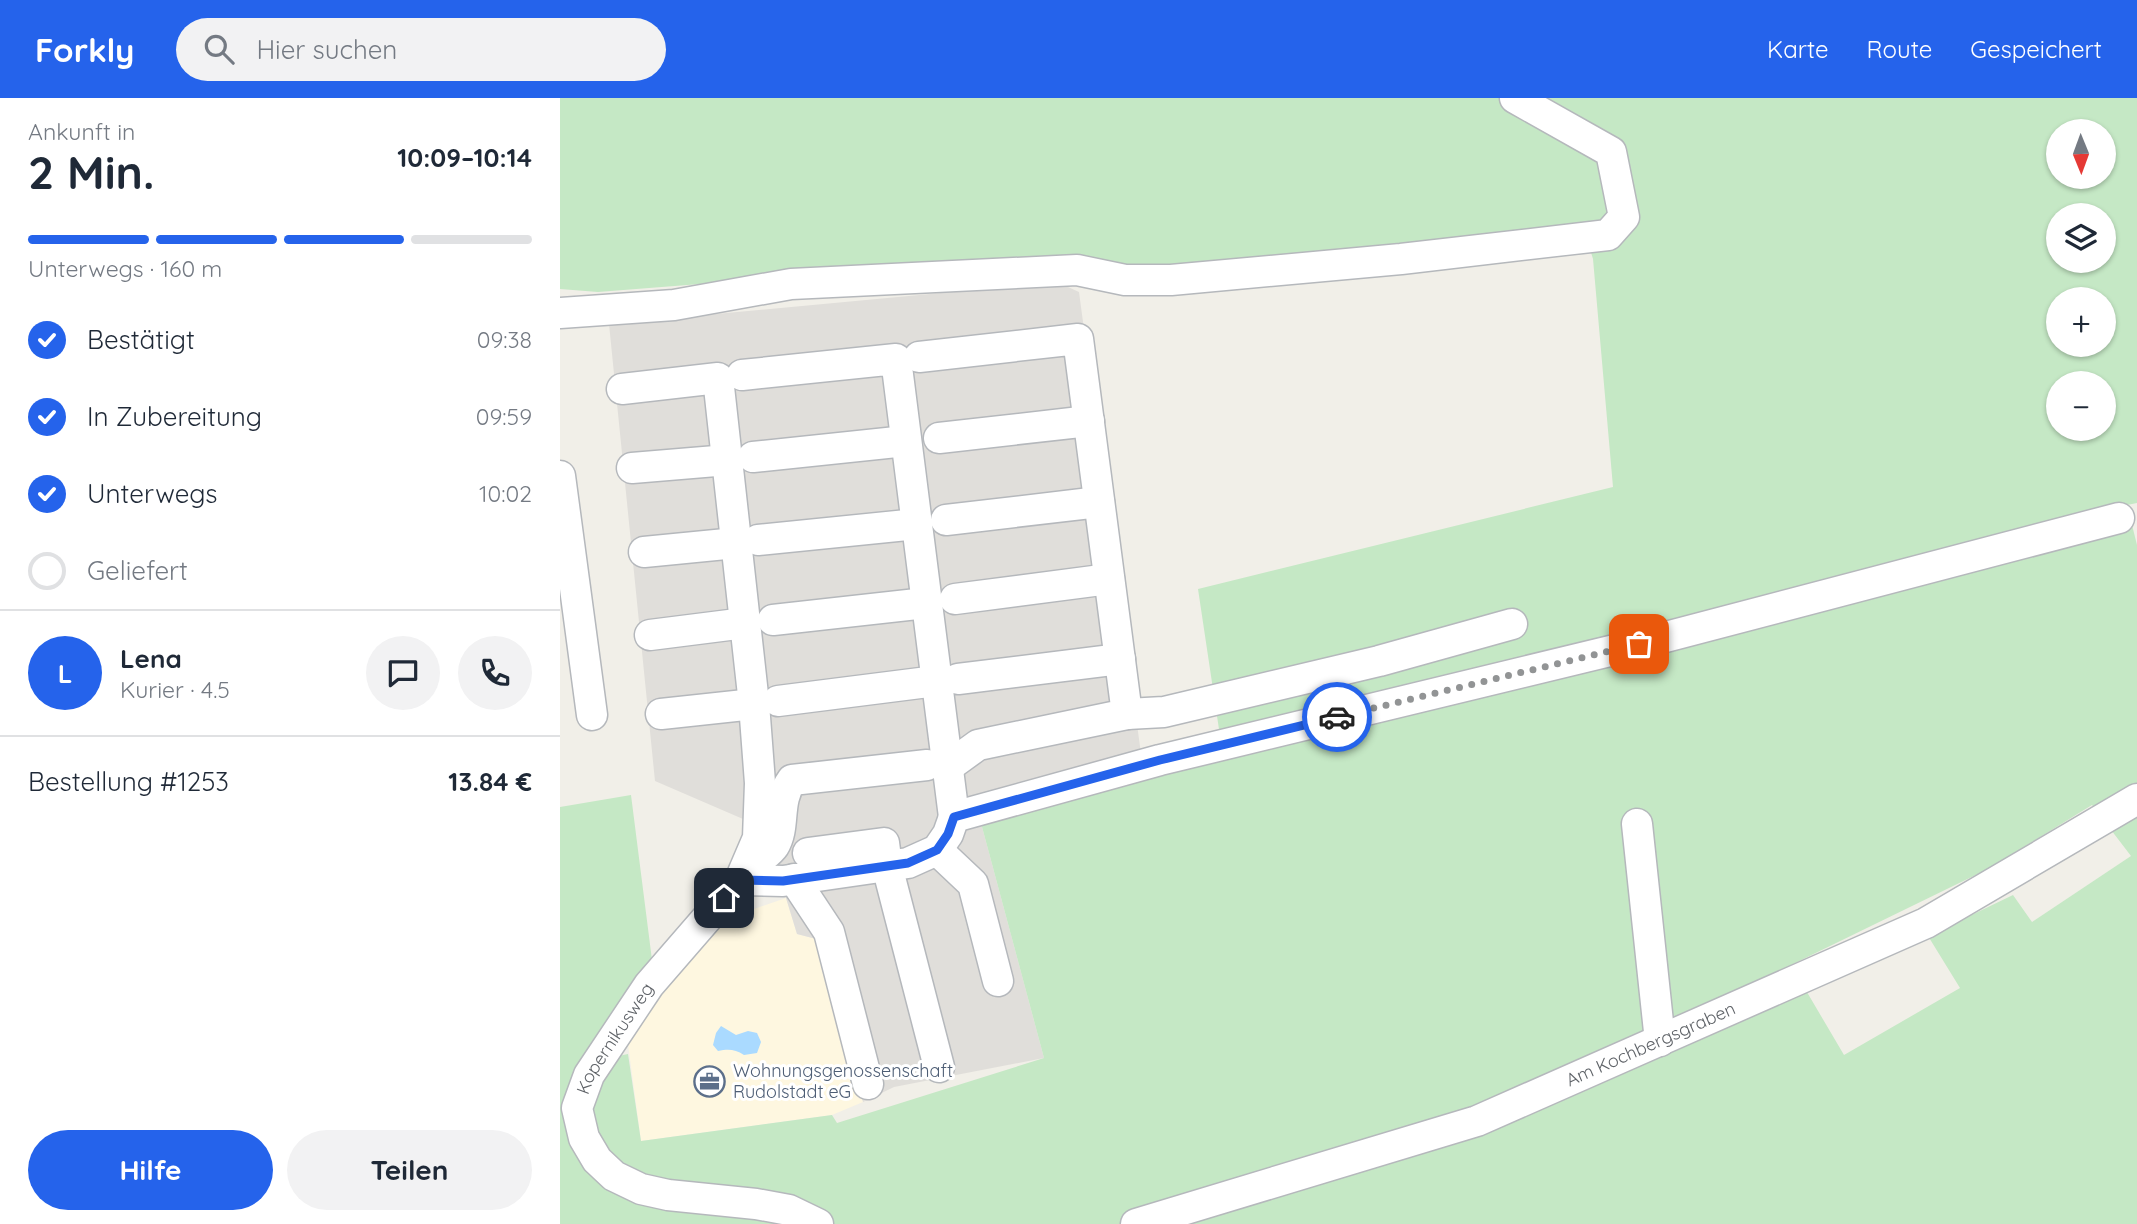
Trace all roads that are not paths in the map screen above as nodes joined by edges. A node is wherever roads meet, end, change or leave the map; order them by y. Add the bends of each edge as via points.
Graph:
1 (1515, 98) edge
2 (560, 313) edge
3 (919, 357) dead end
4 (742, 375) dead end
5 (622, 389) dead end
6 (1088, 421) junction
7 (939, 438) dead end
8 (906, 441) junction
9 (741, 459) junction
10 (632, 468) dead end
11 (560, 476) edge
12 (1099, 502) junction
13 (2119, 518) dead end
14 (946, 520) dead end
15 (917, 524) junction
16 (747, 542) junction
17 (644, 552) dead end
18 (1110, 579) junction
19 (941, 601) junction
20 (759, 621) junction
21 (1511, 624) dead end
22 (650, 635) dead end
23 (1120, 659) junction
24 (947, 680) junction
25 (766, 702) junction
26 (661, 714) dead end
27 (1127, 714) junction
28 (592, 715) dead end
29 (938, 765) junction
30 (2137, 799) edge
31 (954, 817) junction
32 (1637, 824) dead end
33 (937, 850) junction
34 (897, 864) junction
35 (801, 866) junction
36 (740, 880) junction
37 (998, 981) dead end
38 (1660, 1041) junction
39 (939, 1067) dead end
40 (868, 1084) dead end
41 (818, 1224) edge
42 (1136, 1224) edge

1 - 2 lane via 1611,152 1624,217 1608,235 1171,280 1125,280 1077,270 791,284 674,305
3 - 6 lane via 1077,339
4 - 8 lane via 896,359
5 - 9 lane via 718,378
6 - 7 lane
6 - 12 lane
8 - 9 lane
8 - 15 lane
9 - 10 lane
9 - 16 lane
11 - 28 lane
12 - 14 lane
12 - 18 lane
13 - 31 lane via 1639,644 1160,760
15 - 16 lane
15 - 19 lane
16 - 17 lane
16 - 20 lane
18 - 19 lane
18 - 23 lane
19 - 20 lane
19 - 24 lane
20 - 22 lane
20 - 25 lane
21 - 27 lane via 1164,712
23 - 24 lane
23 - 27 lane
24 - 25 lane
24 - 29 lane
25 - 26 lane
25 - 36 lane via 758,838
27 - 29 lane via 978,745
29 - 31 lane
29 - 36 lane via 792,780 783,792 774,846
30 - 38 lane, Am Kochbergsgraben via 1926,923
31 - 33 lane
32 - 38 lane
33 - 34 lane
33 - 37 lane via 973,884
34 - 35 lane
34 - 39 lane
35 - 36 lane
35 - 40 lane via 829,932
36 - 41 lane, Kopernikusweg via 649,985 589,1075 577,1108 584,1138 597,1160 641,1189 789,1210
38 - 42 lane, Am Kochbergsgraben via 1477,1121

